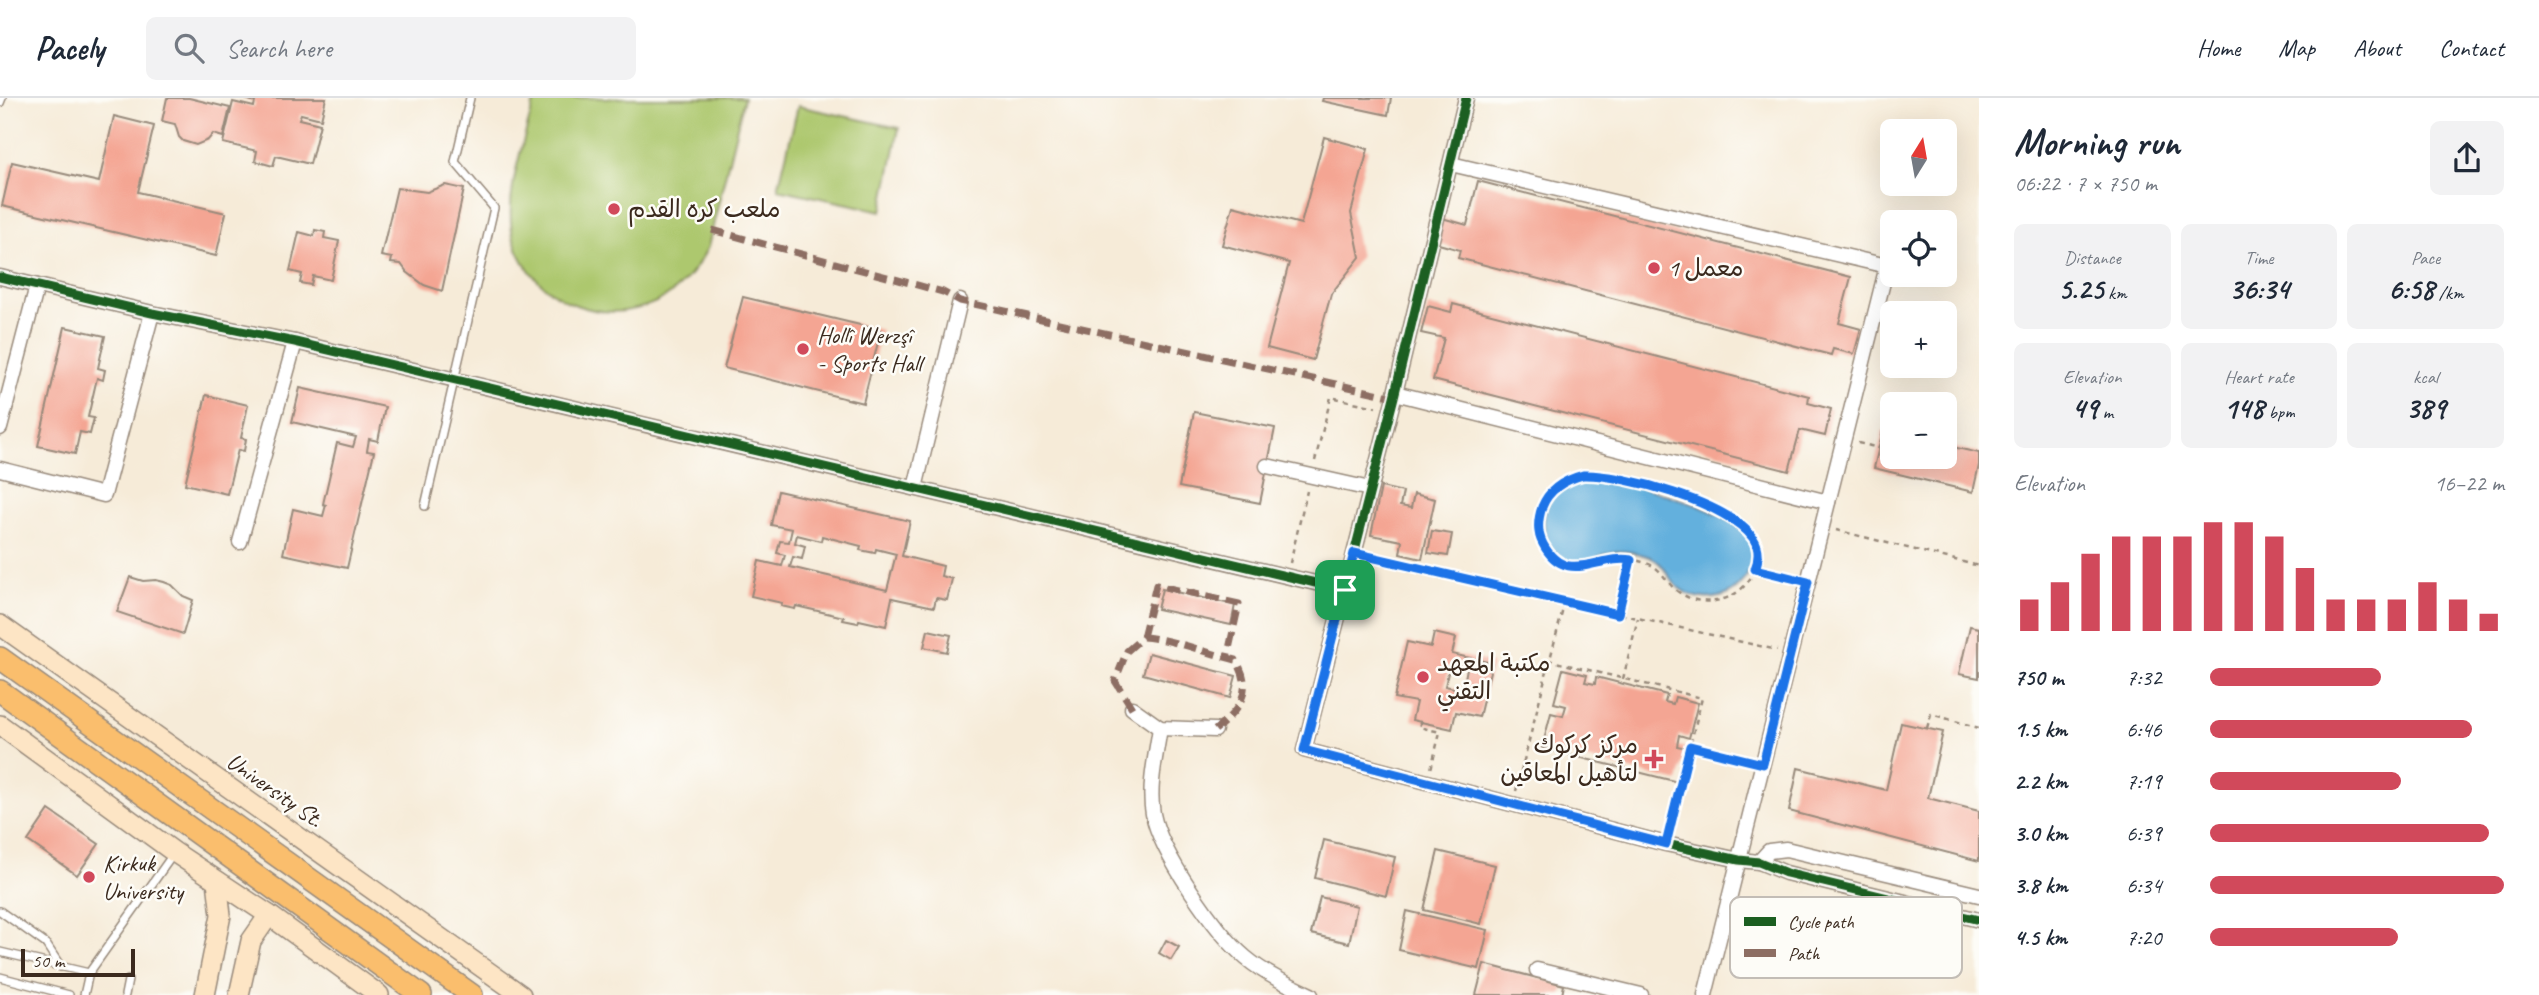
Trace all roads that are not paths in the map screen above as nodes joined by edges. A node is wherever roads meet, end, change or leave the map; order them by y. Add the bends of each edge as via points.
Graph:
1 (2, 98) edge
2 (470, 98) edge
3 (1468, 101) edge
4 (0, 103) edge
5 (1451, 164) junction
6 (0, 277) edge
7 (37, 286) junction
8 (960, 301) dead end
9 (152, 313) junction
10 (295, 342) junction
11 (454, 380) junction
12 (1395, 393) junction
13 (0, 428) edge
14 (1268, 466) dead end
15 (0, 469) edge
16 (915, 488) junction
17 (1370, 489) junction
18 (1828, 502) junction
19 (425, 506) dead end
20 (240, 542) dead end
21 (1345, 590) junction
22 (0, 625) edge
23 (0, 658) edge
24 (0, 691) edge
25 (1132, 708) dead end
26 (0, 725) edge
27 (1160, 728) junction
28 (1215, 730) dead end
29 (174, 852) junction
30 (1739, 860) junction
31 (1759, 862) junction
32 (217, 881) junction
33 (1979, 895) edge
34 (1887, 897) edge
35 (0, 911) edge
36 (269, 915) junction
37 (216, 941) junction
38 (248, 950) junction
39 (0, 952) edge
40 (61, 967) junction
41 (1537, 970) dead end
42 (89, 973) junction
43 (0, 977) edge
44 (128, 980) dead end
45 (69, 995) edge
46 (84, 995) edge
47 (125, 995) edge
48 (205, 995) edge
49 (239, 995) edge
50 (379, 995) edge
51 (421, 995) edge
52 (472, 995) edge
53 (521, 995) edge
54 (1311, 995) edge
55 (1641, 995) edge
56 (1705, 995) edge

1 - 4 lane
2 - 11 lane via 455,162 494,208
3 - 5 street
5 - 12 street
5 - 18 street via 1887,266
6 - 7 street
7 - 9 street
7 - 13 street
8 - 16 street
9 - 10 street
9 - 15 street via 104,495
10 - 11 street
10 - 20 street
11 - 16 street
11 - 19 lane
12 - 17 street
12 - 18 street
14 - 17 street
16 - 21 street
17 - 21 street
18 - 30 street
21 - 30 street via 1304,750
22 - 53 street, University St.
23 - 52 main road
24 - 51 main road
25 - 27 street
26 - 29 street
27 - 28 street
27 - 54 street via 1153,814 1166,849 1210,918 1245,957
29 - 32 street
29 - 42 lane
30 - 31 street
30 - 56 street
31 - 33 street via 1769,851 1786,849
31 - 34 street
32 - 36 street
32 - 37 street via 221,915
35 - 40 lane via 46,944
36 - 38 street
36 - 50 street
37 - 38 street
37 - 48 street
38 - 49 street
39 - 40 lane
40 - 42 lane
41 - 55 street
42 - 46 lane
43 - 45 lane
44 - 47 lane

